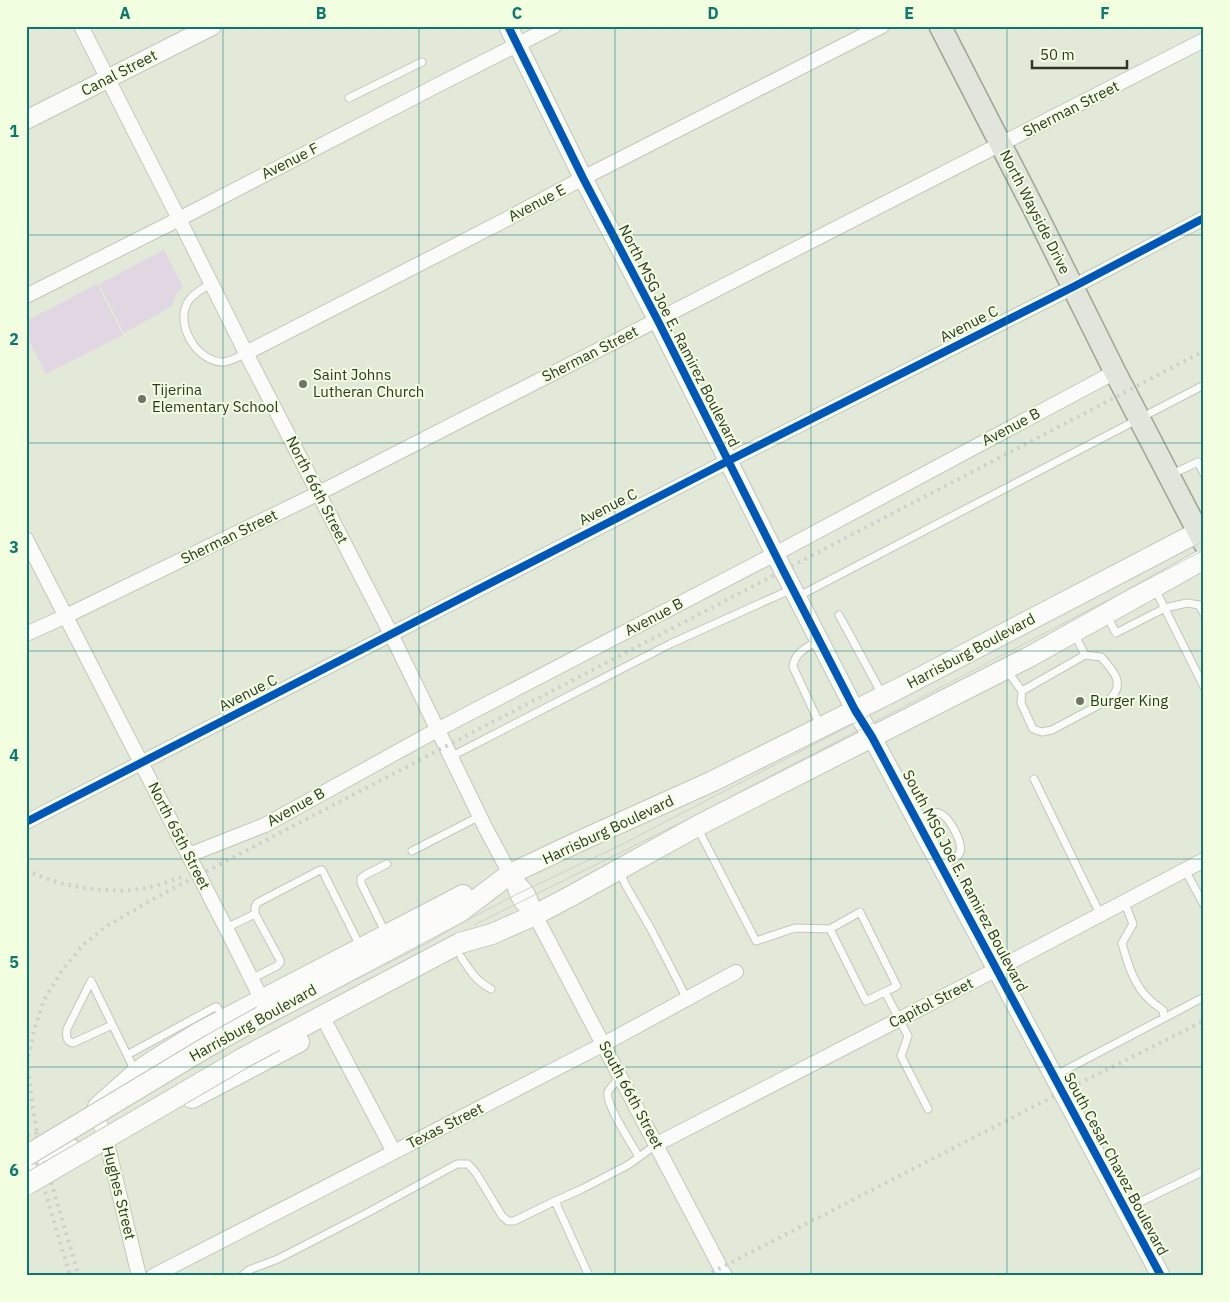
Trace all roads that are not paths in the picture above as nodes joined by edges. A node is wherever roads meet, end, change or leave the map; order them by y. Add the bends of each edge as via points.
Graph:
1 (81, 26) edge
2 (212, 26) edge
3 (508, 26) edge
4 (554, 26) edge
5 (882, 26) edge
6 (940, 26) edge
7 (1204, 40) edge
8 (518, 45) junction
9 (422, 62) dead end
10 (108, 79) junction
11 (349, 98) dead end
12 (26, 120) edge
13 (1001, 145) junction
14 (582, 178) junction
15 (1204, 218) edge
16 (179, 219) junction
17 (211, 284) junction
18 (1073, 287) junction
19 (26, 296) edge
20 (657, 320) junction
21 (246, 353) junction
22 (1115, 372) junction
23 (1204, 385) edge
24 (1140, 418) junction
25 (1201, 460) edge
26 (728, 461) junction
27 (1204, 474) edge
28 (1169, 475) junction
29 (319, 493) junction
30 (1202, 534) edge
31 (26, 539) edge
32 (775, 554) junction
33 (1204, 559) edge
34 (1154, 586) junction
35 (795, 593) junction
36 (1165, 608) junction
37 (1106, 613) junction
38 (839, 614) dead end
39 (1204, 614) edge
40 (66, 616) junction
41 (1074, 632) junction
42 (26, 634) edge
43 (391, 634) junction
44 (819, 640) junction
45 (1085, 656) junction
46 (1006, 669) junction
47 (1204, 687) edge
48 (1022, 691) junction
49 (883, 696) junction
50 (855, 710) junction
51 (821, 727) junction
52 (437, 730) junction
53 (872, 737) junction
54 (452, 756) junction
55 (142, 763) junction
56 (1034, 779) dead end
57 (480, 816) junction
58 (916, 819) junction
59 (26, 822) edge
60 (697, 826) junction
61 (412, 851) dead end
62 (189, 855) junction
63 (1204, 860) edge
64 (387, 864) dead end
65 (942, 866) junction
66 (620, 869) junction
67 (1185, 870) junction
68 (510, 874) junction
69 (1124, 901) junction
70 (1204, 905) edge
71 (255, 914) junction
72 (1100, 914) junction
73 (535, 915) junction
74 (226, 928) junction
75 (830, 929) junction
76 (492, 934) junction
77 (386, 935) junction
78 (361, 948) junction
79 (461, 956) junction
80 (997, 969) junction
81 (736, 972) dead end
82 (251, 979) junction
83 (491, 988) dead end
84 (885, 992) junction
85 (1204, 997) edge
86 (687, 999) junction
87 (262, 1008) junction
88 (1164, 1018) junction
89 (899, 1019) junction
90 (223, 1020) junction
91 (112, 1025) junction
92 (328, 1027) junction
93 (604, 1044) junction
94 (127, 1055) junction
95 (1051, 1071) junction
96 (136, 1073) junction
97 (621, 1076) junction
98 (928, 1109) dead end
99 (94, 1111) junction
100 (105, 1135) junction
101 (657, 1144) junction
102 (394, 1152) junction
103 (26, 1156) edge
104 (639, 1157) junction
105 (26, 1160) edge
106 (1204, 1171) edge
107 (26, 1172) edge
108 (26, 1185) edge
109 (555, 1201) junction
110 (1126, 1212) junction
111 (139, 1276) edge
112 (153, 1276) edge
113 (242, 1276) edge
114 (589, 1276) edge
115 (725, 1276) edge
116 (1161, 1276) edge

1 - 10 street, North 66th Street
2 - 10 street, Canal Street
3 - 8 street, North MSG Joe E. Ramirez Boulevard
4 - 8 street, Avenue F
5 - 14 street, Avenue E
6 - 13 main road, North Wayside Drive
7 - 13 street, Sherman Street
8 - 14 street, North MSG Joe E. Ramirez Boulevard
8 - 16 street, Avenue F
9 - 11 lane
10 - 12 street, Canal Street
10 - 16 street, North 66th Street
13 - 18 main road, North Wayside Drive
13 - 20 street, Sherman Street
14 - 20 street, North MSG Joe E. Ramirez Boulevard
14 - 21 street, Avenue E
15 - 18 street, Avenue C
16 - 17 street, North 66th Street
16 - 19 street, Avenue F
17 - 21 street, North 66th Street
17 - 21 lane via 188,301 184,311 186,332 200,351 212,360 231,361
18 - 22 main road, North Wayside Drive
18 - 26 street, Avenue C
20 - 26 street, North MSG Joe E. Ramirez Boulevard
20 - 29 street, Sherman Street
21 - 29 street, North 66th Street
22 - 24 main road, North Wayside Drive
22 - 32 street, Avenue B
23 - 24 lane
24 - 28 main road, North Wayside Drive
24 - 35 lane
25 - 27 lane
25 - 28 lane
26 - 32 street, North MSG Joe E. Ramirez Boulevard
26 - 43 street, Avenue C
28 - 30 main road, North Wayside Drive
29 - 40 street, Sherman Street
29 - 43 street, North 66th Street
30 - 49 main road, Harrisburg Boulevard
31 - 40 street, North 65th Street
32 - 35 street, North MSG Joe E. Ramirez Boulevard
32 - 52 street, Avenue B
33 - 34 main road, Harrisburg Boulevard
34 - 36 lane
34 - 37 main road, Harrisburg Boulevard
35 - 44 street, North MSG Joe E. Ramirez Boulevard
35 - 54 lane via 670,644
36 - 37 lane via 1116,633
36 - 39 lane via 1187,603 1199,605
36 - 47 lane
37 - 41 main road, Harrisburg Boulevard
38 - 49 lane
40 - 42 street, Sherman Street
40 - 55 street, North 65th Street
41 - 45 lane
41 - 46 main road, Harrisburg Boulevard
43 - 52 street, North 66th Street
43 - 55 street, Avenue C
44 - 50 street, North MSG Joe E. Ramirez Boulevard
44 - 51 lane via 797,655 793,667
45 - 48 lane
45 - 48 lane via 1101,657 1116,677 1118,687 1110,699 1052,730 1042,732 1033,729 1021,703
46 - 48 lane
46 - 53 main road, Harrisburg Boulevard
49 - 50 main road, Harrisburg Boulevard
50 - 51 main road, Harrisburg Boulevard
50 - 53 street, South MSG Joe E. Ramirez Boulevard
51 - 68 main road, Harrisburg Boulevard via 713,781
52 - 54 street, North 66th Street
52 - 62 street, Avenue B via 265,825
53 - 58 street, South MSG Joe E. Ramirez Boulevard
53 - 60 main road, Harrisburg Boulevard
54 - 57 street, North 66th Street
55 - 59 street, Avenue C
55 - 62 street, North 65th Street
56 - 72 lane
57 - 61 lane
57 - 68 street, North 66th Street
58 - 65 street, South MSG Joe E. Ramirez Boulevard
58 - 65 lane via 932,812 948,819 961,848 956,859
60 - 66 main road, Harrisburg Boulevard
60 - 75 lane via 756,941 795,928
62 - 74 street, North 65th Street
63 - 67 street, Capitol Street
64 - 77 lane via 365,875 361,883
65 - 80 street, South MSG Joe E. Ramirez Boulevard
66 - 73 main road, Harrisburg Boulevard
66 - 86 lane
67 - 69 street, Capitol Street
67 - 70 lane
68 - 73 street, South 66th Street via 517,894
68 - 77 main road
68 - 87 main road, Harrisburg Boulevard via 462,911 423,933
69 - 72 street, Capitol Street
69 - 88 lane via 1133,924 1122,943 1126,960 1139,987 1163,1010
71 - 74 lane
71 - 78 lane via 257,904 322,870
71 - 82 lane via 280,963
72 - 80 street, Capitol Street
73 - 76 main road, Harrisburg Boulevard
73 - 93 street, South 66th Street
74 - 82 street, North 65th Street
75 - 84 lane via 866,1001
75 - 84 lane via 860,912 897,986
76 - 79 main road
76 - 108 main road, Harrisburg Boulevard, bridge via 460,943 245,1056
77 - 78 main road
78 - 87 main road
79 - 83 lane via 480,983
79 - 92 main road
80 - 89 street, Capitol Street
80 - 95 street, South MSG Joe E. Ramirez Boulevard
81 - 86 street, Texas Street
82 - 87 street, North 65th Street
84 - 89 lane
85 - 88 lane
86 - 93 street, Texas Street
87 - 90 main road
87 - 103 main road, Harrisburg Boulevard, bridge via 212,1044
88 - 95 lane
89 - 98 lane via 908,1036 901,1056
89 - 101 street, Capitol Street
90 - 94 lane via 215,1007
90 - 96 main road
91 - 91 lane via 100,998 91,981 67,1029 67,1039 73,1043
91 - 94 lane
92 - 100 main road via 155,1118
92 - 102 street
93 - 97 street, South 66th Street
93 - 102 street, Texas Street
94 - 96 lane
95 - 110 street, South Cesar Chavez Boulevard
96 - 99 main road
97 - 101 street, South 66th Street
97 - 104 lane via 607,1098
99 - 100 street, Hughes Street
99 - 105 main road via 60,1140
100 - 107 main road
100 - 111 street, Hughes Street
101 - 104 lane
101 - 115 street, South 66th Street
102 - 112 street, Texas Street
104 - 109 lane
106 - 110 lane
109 - 113 lane via 508,1221 468,1164 457,1164
109 - 114 lane
110 - 116 street, South Cesar Chavez Boulevard

